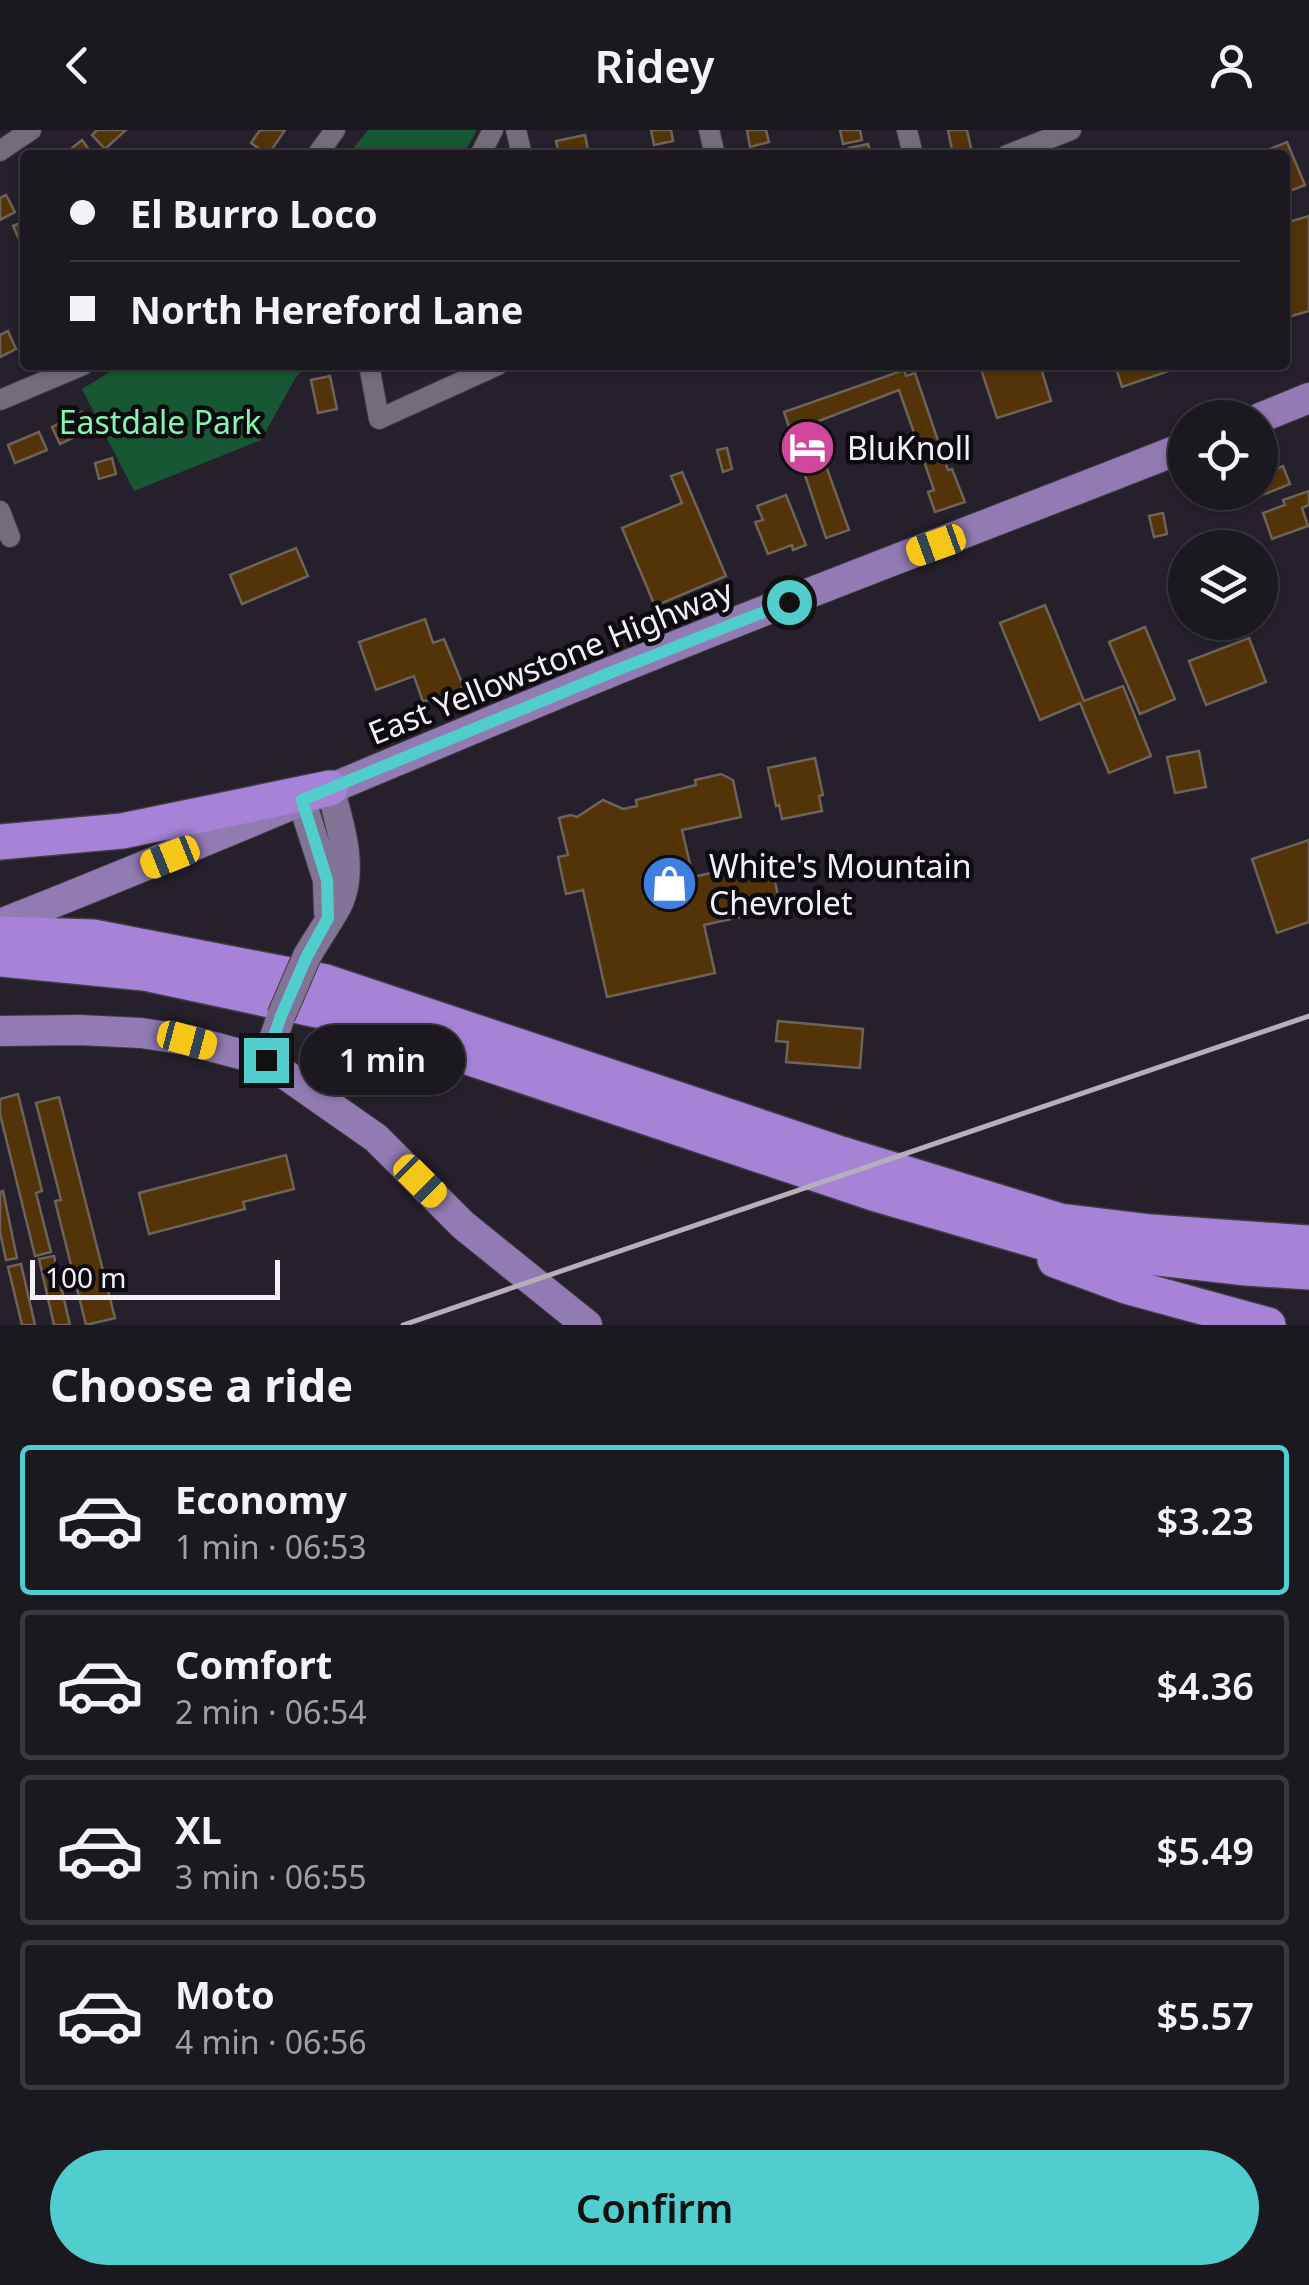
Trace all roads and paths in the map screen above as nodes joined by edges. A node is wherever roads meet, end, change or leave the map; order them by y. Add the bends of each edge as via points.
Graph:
1 (31, 130) edge
2 (1071, 130) edge
3 (1020, 150) edge
4 (0, 151) edge
5 (71, 370) edge
6 (370, 370) edge
7 (487, 370) edge
8 (1309, 398) edge
9 (0, 400) edge
10 (1278, 411) edge
11 (1168, 454) edge
12 (0, 511) edge
13 (10, 537) dead end
14 (316, 794) junction
15 (0, 842) edge
16 (0, 924) edge
17 (0, 934) edge
18 (0, 960) edge
19 (0, 1031) edge
20 (266, 1060) junction
21 (876, 1194) junction
22 (1309, 1243) edge
23 (1309, 1272) edge
24 (582, 1324) edge
25 (1268, 1325) edge

1 - 4 street
2 - 3 street
5 - 9 street
6 - 7 street via 379,419
8 - 10 main road
11 - 14 main road, East Yellowstone Highway
12 - 13 street
14 - 15 highway via 122,831
14 - 16 main road, East Yellowstone Highway
14 - 20 main road, bridge via 343,840 345,878
17 - 22 highway via 93,936 326,982 1060,1222
18 - 21 highway via 144,973 345,1016
19 - 20 main road via 141,1033
20 - 24 main road via 376,1138 463,1225
21 - 23 highway via 1059,1248
21 - 25 highway via 1126,1286

